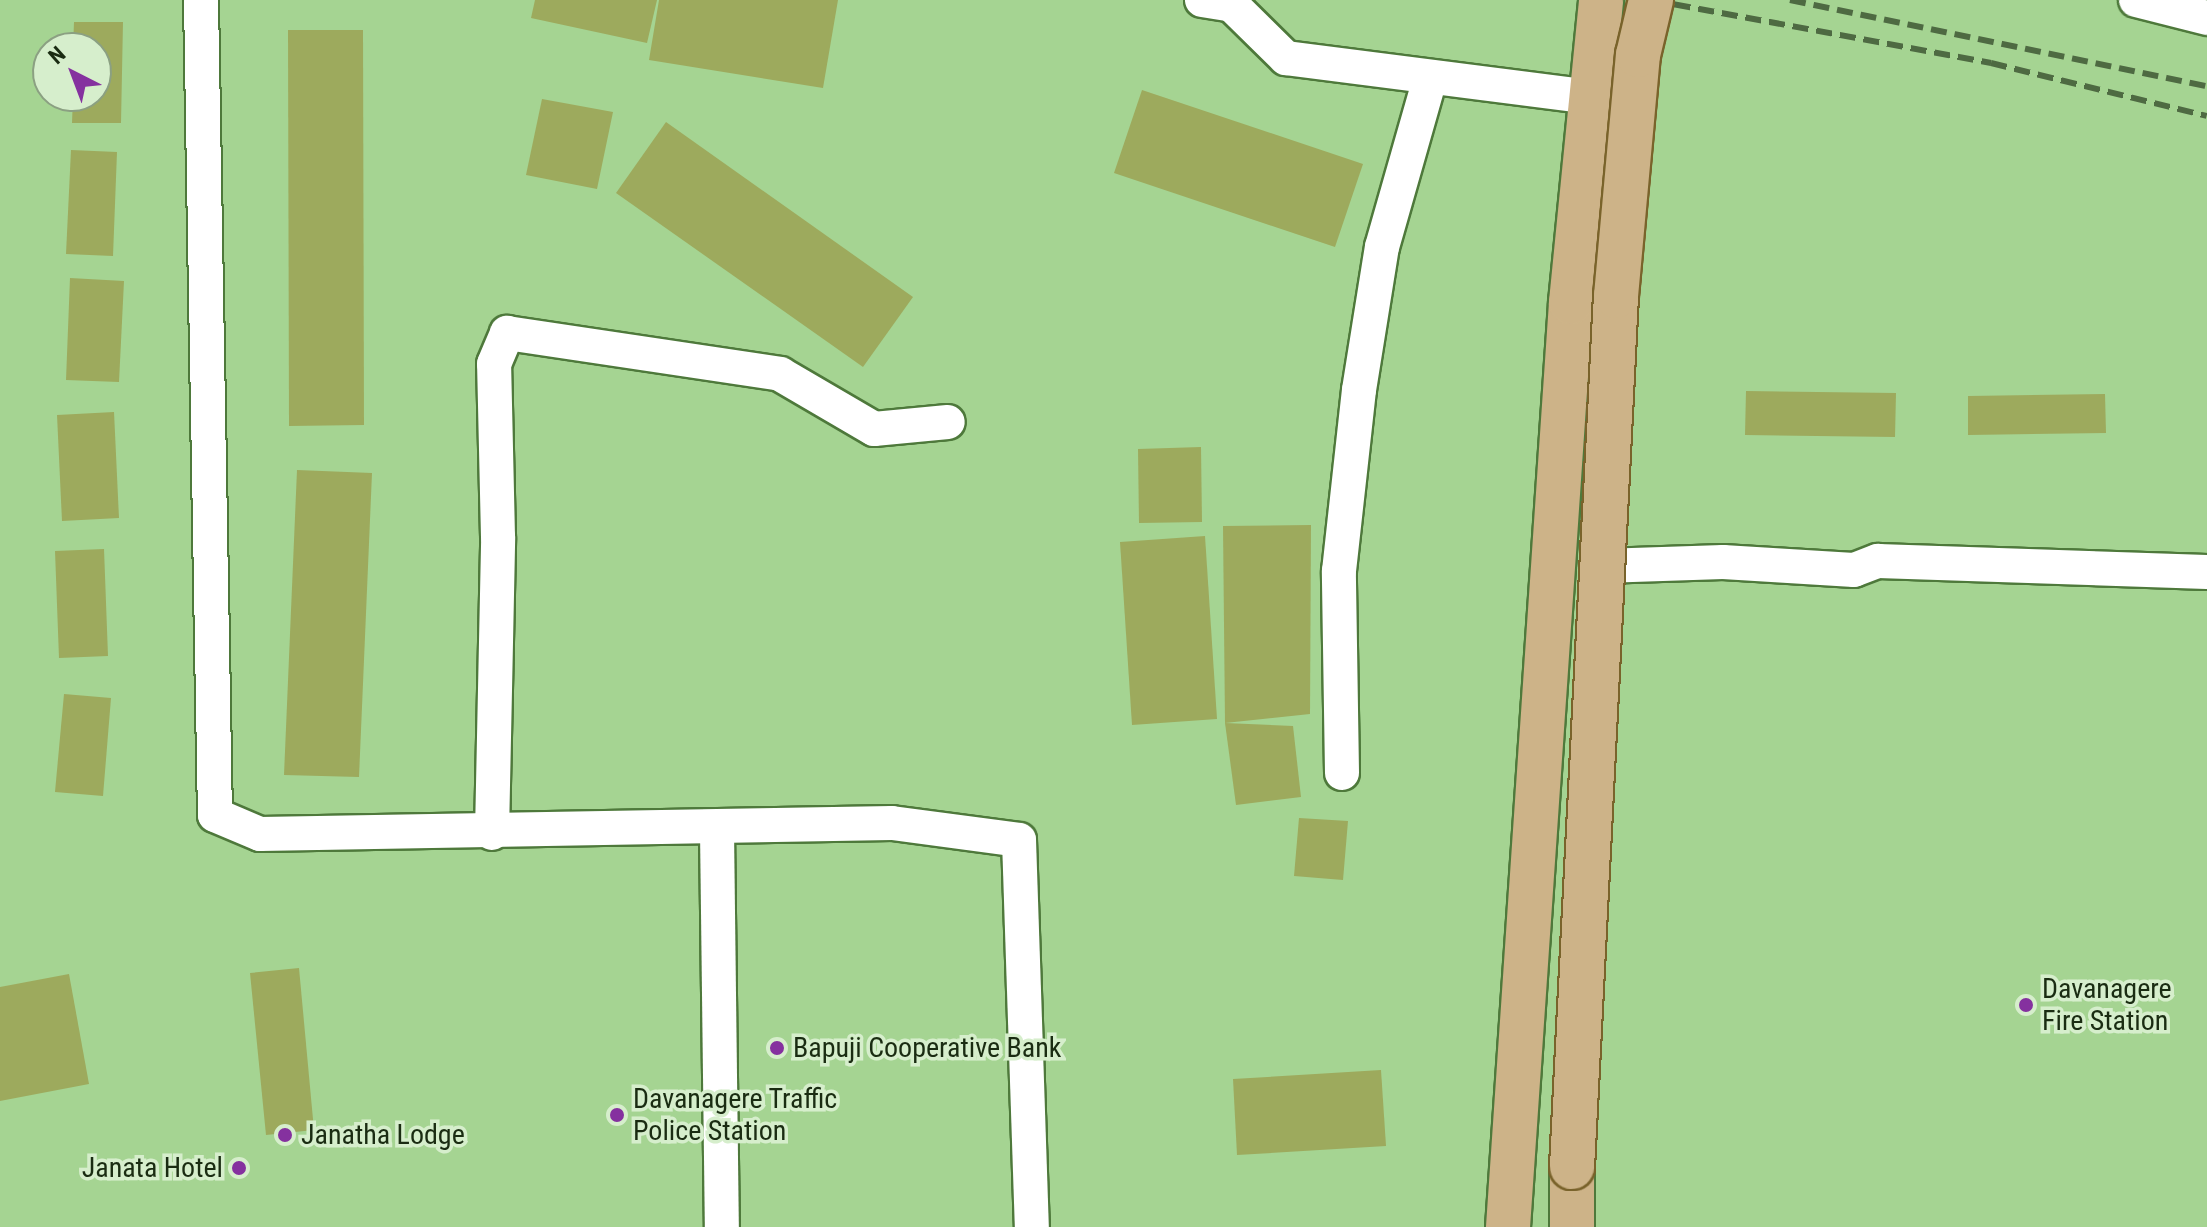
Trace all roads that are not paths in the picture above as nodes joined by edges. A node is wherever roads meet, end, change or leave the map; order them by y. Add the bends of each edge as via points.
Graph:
1 (201, 0) edge
2 (1202, 0) edge
3 (1601, 0) edge
4 (1651, 0) edge
5 (2136, 0) edge
6 (2207, 18) edge
7 (1430, 79) junction
8 (1591, 97) junction
9 (948, 422) dead end
10 (1602, 566) junction
11 (2207, 572) edge
12 (1342, 773) dead end
13 (717, 830) junction
14 (492, 833) junction
15 (722, 1227) edge
16 (1032, 1227) edge
17 (1508, 1227) edge
18 (1572, 1227) edge

1 - 14 street via 215,815 260,834
2 - 7 street via 1232,5 1286,58
3 - 8 main road
4 - 10 main road, bridge via 1638,55 1618,281
5 - 6 street
7 - 8 street
7 - 12 street via 1382,247 1359,390 1339,571
8 - 17 main road via 1571,302
9 - 14 street via 874,429 780,374 507,333 494,364 498,537
10 - 11 street via 1723,562 1854,570 1878,561
10 - 18 main road, bridge
13 - 14 street
13 - 15 street
13 - 16 street via 892,823 1019,840

